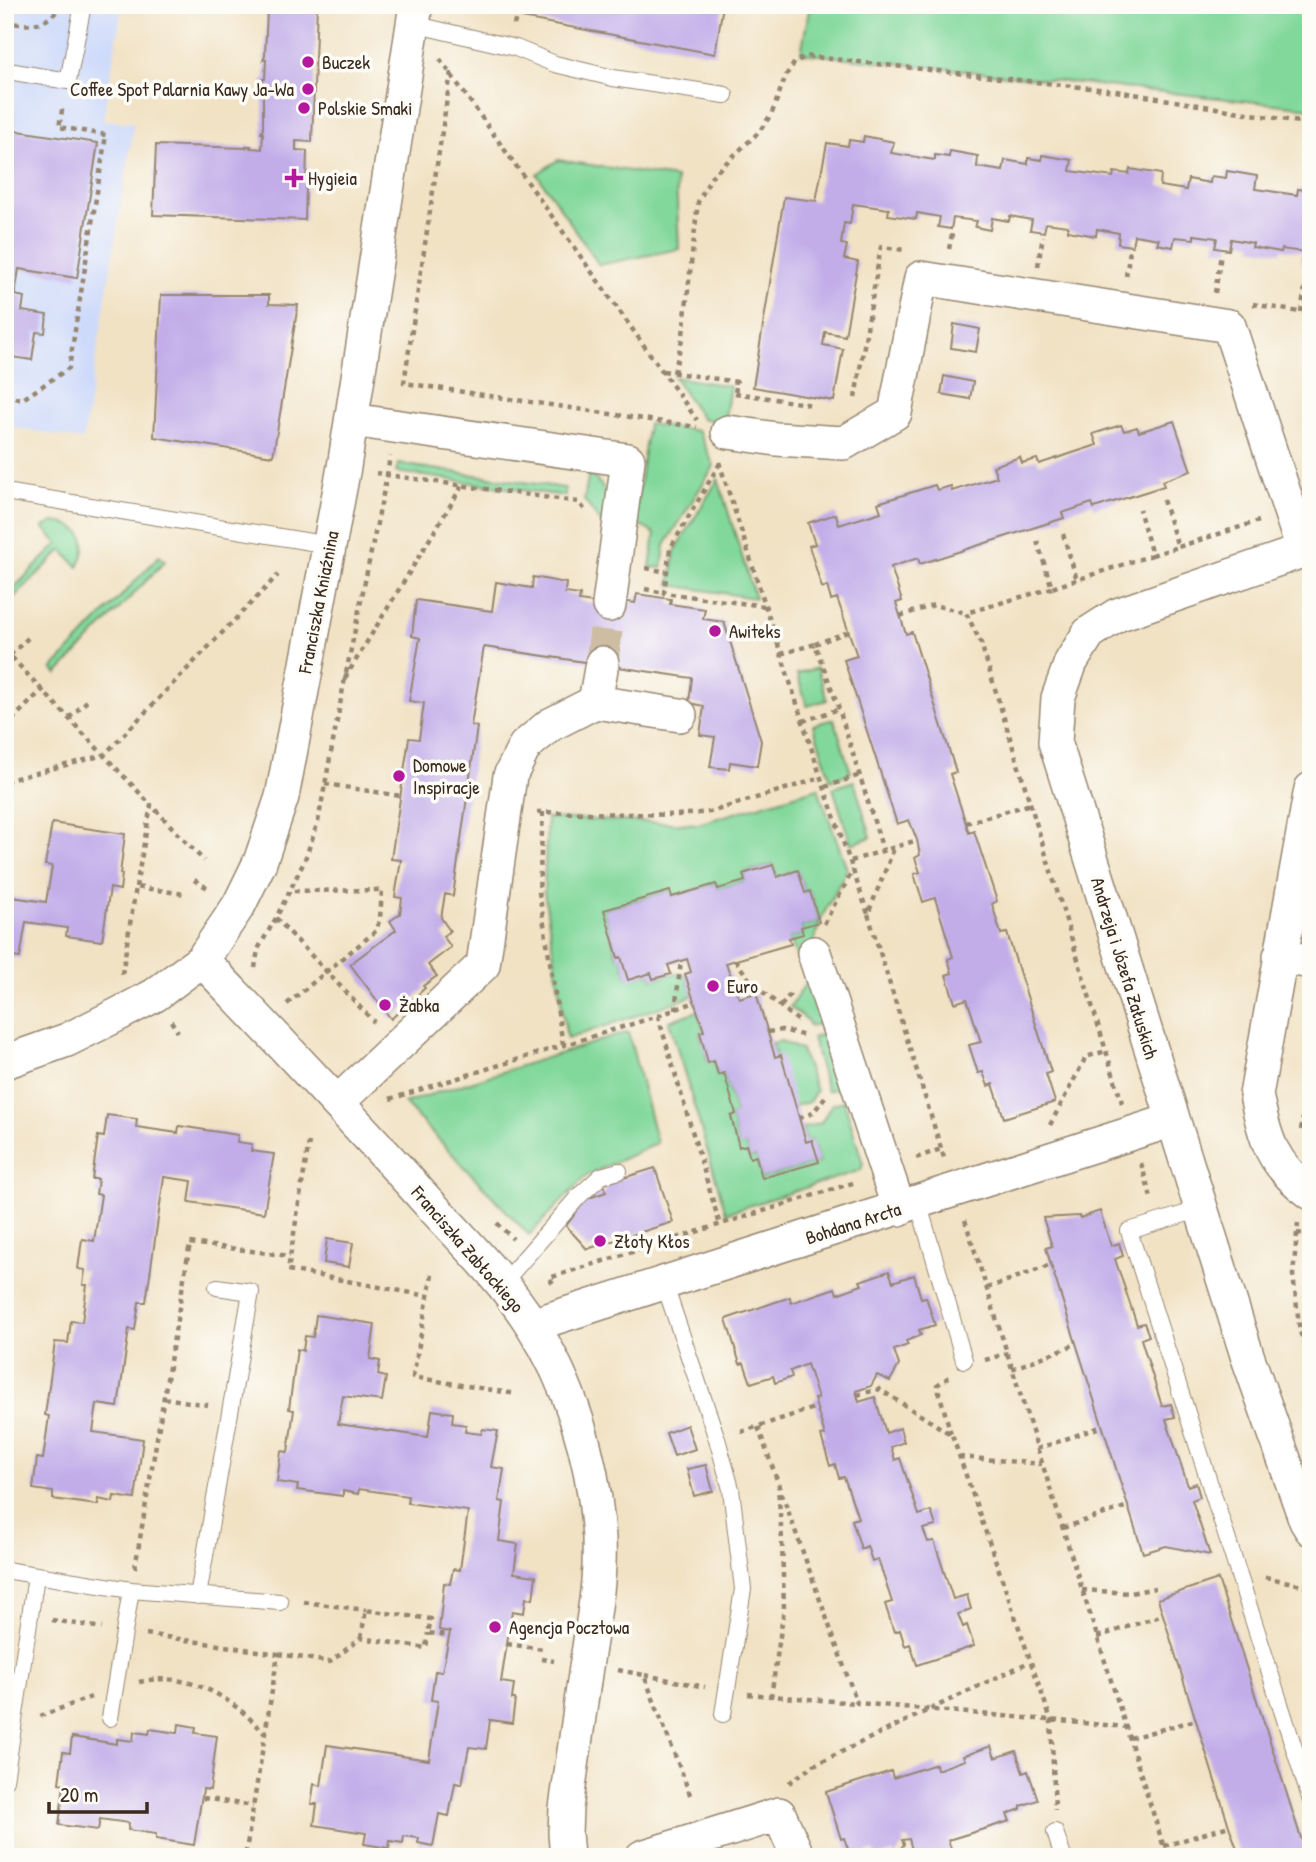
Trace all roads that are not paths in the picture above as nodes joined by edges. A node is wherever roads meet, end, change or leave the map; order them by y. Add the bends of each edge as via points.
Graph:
1 (83, 5) edge
2 (423, 20) edge
3 (8, 71) dead end
4 (725, 95) dead end
5 (352, 419) junction
6 (725, 429) road end
7 (5, 492) edge
8 (329, 545) junction
9 (1307, 549) edge
10 (609, 606) tunnel mouth
11 (602, 663) tunnel mouth
12 (596, 702) junction
13 (680, 715) dead end
14 (1311, 789) edge
15 (819, 939) road end
16 (1295, 959) edge
17 (202, 960) junction
18 (5, 1062) edge
19 (338, 1102) junction
20 (1173, 1120) junction
21 (619, 1171) dead end
22 (1310, 1193) edge
23 (909, 1206) junction
24 (1202, 1209) junction
25 (664, 1283) junction
26 (502, 1284) junction
27 (217, 1287) dead end
28 (532, 1325) junction
29 (964, 1360) road end
30 (1311, 1529) edge
31 (5, 1570) edge
32 (36, 1576) junction
33 (131, 1590) junction
34 (198, 1596) junction
35 (279, 1602) dead end
36 (723, 1714) dead end
37 (110, 1718) dead end
38 (5, 1780) edge
39 (1311, 1801) edge
40 (1055, 1832) road end
41 (567, 1857) edge
42 (642, 1857) edge
43 (798, 1857) edge
44 (1063, 1857) edge

1 - 3 lane via 68,81
2 - 4 lane via 516,47 555,64
2 - 5 street, Franciszka Kniaźnina
5 - 8 street, Franciszka Kniaźnina
5 - 10 street via 628,460
6 - 9 street via 776,439 844,443 895,414 921,278 1222,312
7 - 8 lane
8 - 17 street, Franciszka Kniaźnina via 282,797 260,862 239,905
9 - 20 street, Andrzeja i Józefa Załuskich via 1117,615 1089,633 1071,662 1058,698 1055,742
11 - 12 street
12 - 13 street
12 - 19 street via 550,726 525,746 510,776 483,965
14 - 16 street
15 - 23 street via 839,1026
16 - 22 street via 1256,1095 1266,1142 1288,1175
17 - 18 street, Franciszka Kniaźnina via 155,995 119,1014 67,1040
17 - 19 street, Franciszka Zabłockiego
19 - 26 street, Franciszka Zabłockiego
20 - 23 street, Bohdana Arcta
20 - 24 street, Andrzeja i Józefa Załuskich
21 - 26 lane via 601,1176 579,1196
23 - 25 street, Bohdana Arcta
23 - 29 lane
24 - 30 street, Andrzeja i Józefa Załuskich via 1247,1355
24 - 39 lane via 1129,1231
25 - 28 street, Bohdana Arcta
25 - 36 lane via 731,1489 743,1589
26 - 28 street, Franciszka Zabłockiego
27 - 34 lane via 251,1292
28 - 41 street, Franciszka Zabłockiego via 569,1401 586,1453 598,1525 598,1580 566,1808
31 - 32 lane
32 - 33 lane
32 - 38 lane
33 - 34 lane
33 - 37 lane
34 - 35 lane
40 - 44 lane
42 - 43 street via 779,1814

